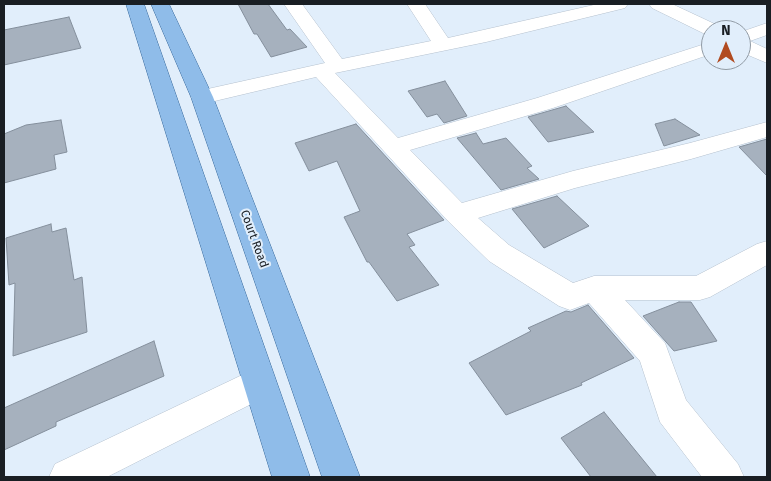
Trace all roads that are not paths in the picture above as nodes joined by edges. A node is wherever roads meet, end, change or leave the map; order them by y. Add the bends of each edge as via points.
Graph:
1 (135, 4) edge
2 (160, 4) edge
3 (294, 4) edge
4 (416, 4) edge
5 (619, 4) edge
6 (658, 4) edge
7 (701, 25) edge
8 (767, 29) edge
9 (751, 35) edge
10 (443, 45) junction
11 (751, 49) edge
12 (701, 51) edge
13 (767, 57) edge
14 (329, 68) junction
15 (202, 97) junction
16 (767, 129) edge
17 (393, 147) junction
18 (457, 214) junction
19 (767, 252) edge
20 (594, 288) junction
21 (259, 383) junction
22 (68, 477) edge
23 (291, 477) edge
24 (341, 477) edge
25 (726, 477) edge

1 - 21 main road
2 - 15 main road, Court Road
3 - 14 street
4 - 10 street
5 - 10 street
6 - 7 street
8 - 9 street
10 - 14 street
11 - 13 street
12 - 17 street via 545,103
14 - 15 street
14 - 17 street
15 - 24 main road, Court Road
16 - 18 street
17 - 18 street
18 - 20 street via 500,253 570,297
19 - 20 street via 700,288
20 - 25 street via 654,353 672,410
21 - 22 street
21 - 23 main road

